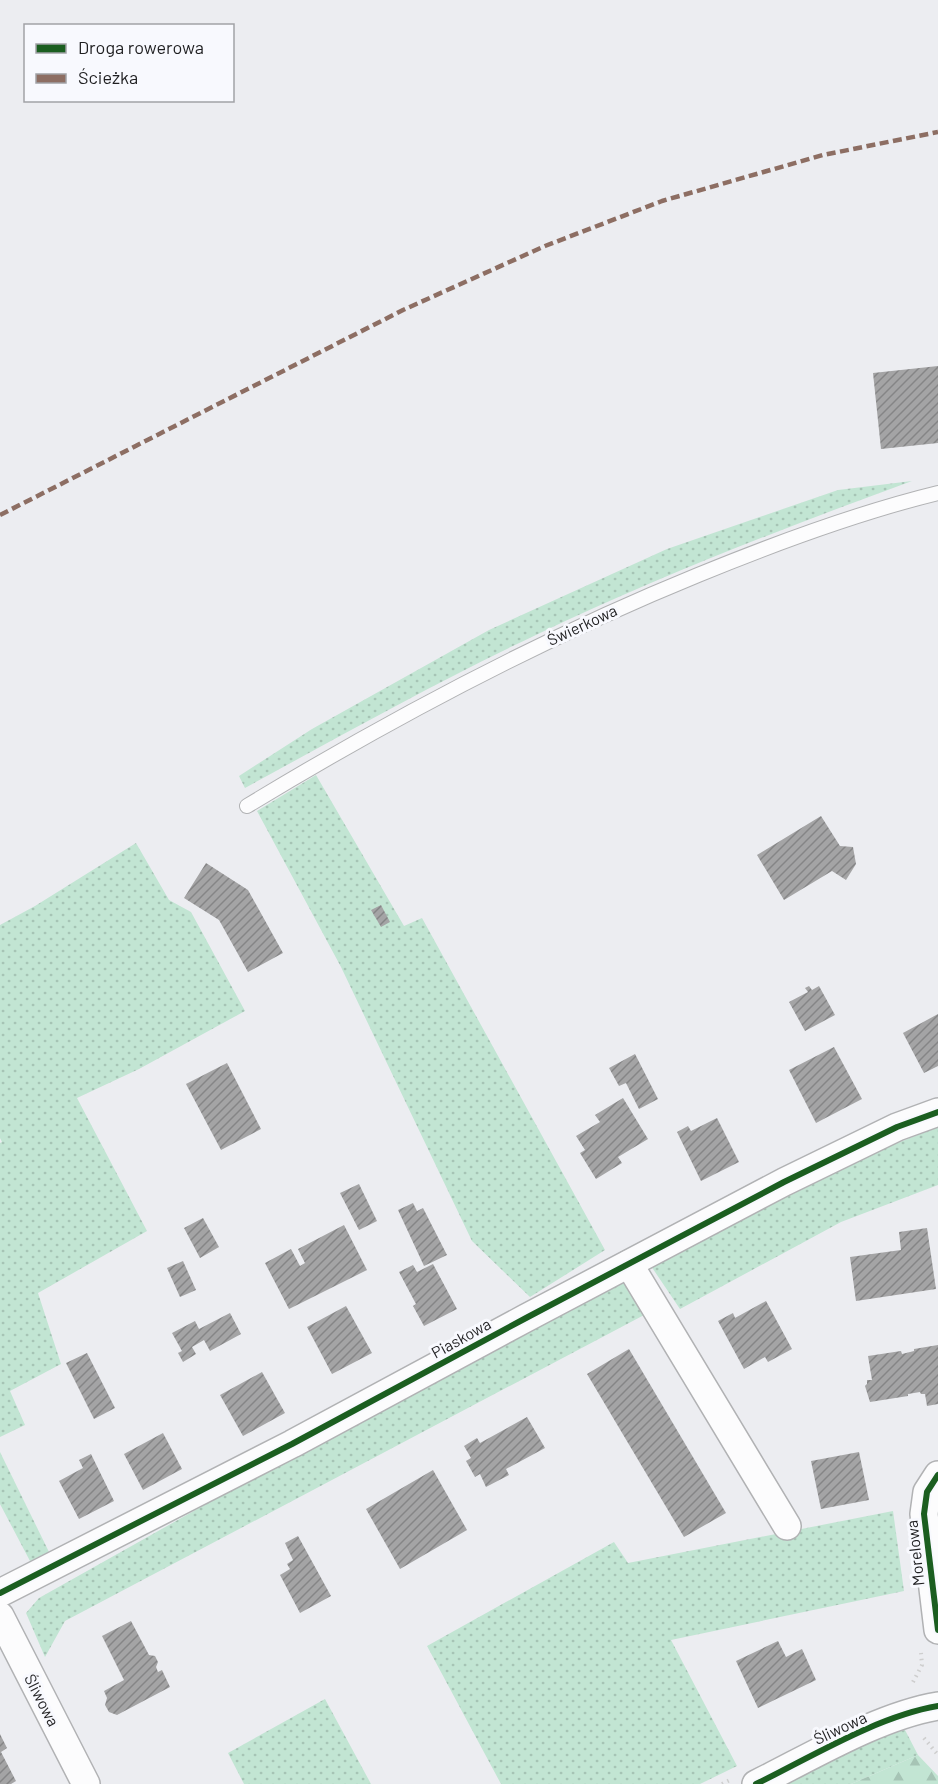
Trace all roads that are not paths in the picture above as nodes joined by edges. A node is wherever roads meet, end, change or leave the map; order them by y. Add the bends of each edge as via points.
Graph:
1 (938, 493) edge
2 (246, 806) dead end
3 (938, 1112) edge
4 (629, 1264) junction
5 (938, 1475) edge
6 (787, 1526) dead end
7 (0, 1593) edge
8 (0, 1616) edge
9 (930, 1637) edge
10 (938, 1706) edge
11 (746, 1781) edge
12 (86, 1784) edge

1 - 2 lane, Świerkowa via 885,506 768,547 622,606 417,708
3 - 4 street, Piaskowa via 897,1127 795,1177
4 - 6 street
4 - 7 street, Piaskowa via 292,1444
5 - 9 street, Morelowa via 927,1492 924,1514
8 - 12 street, Śliwowa
10 - 11 street, Śliwowa via 917,1710

